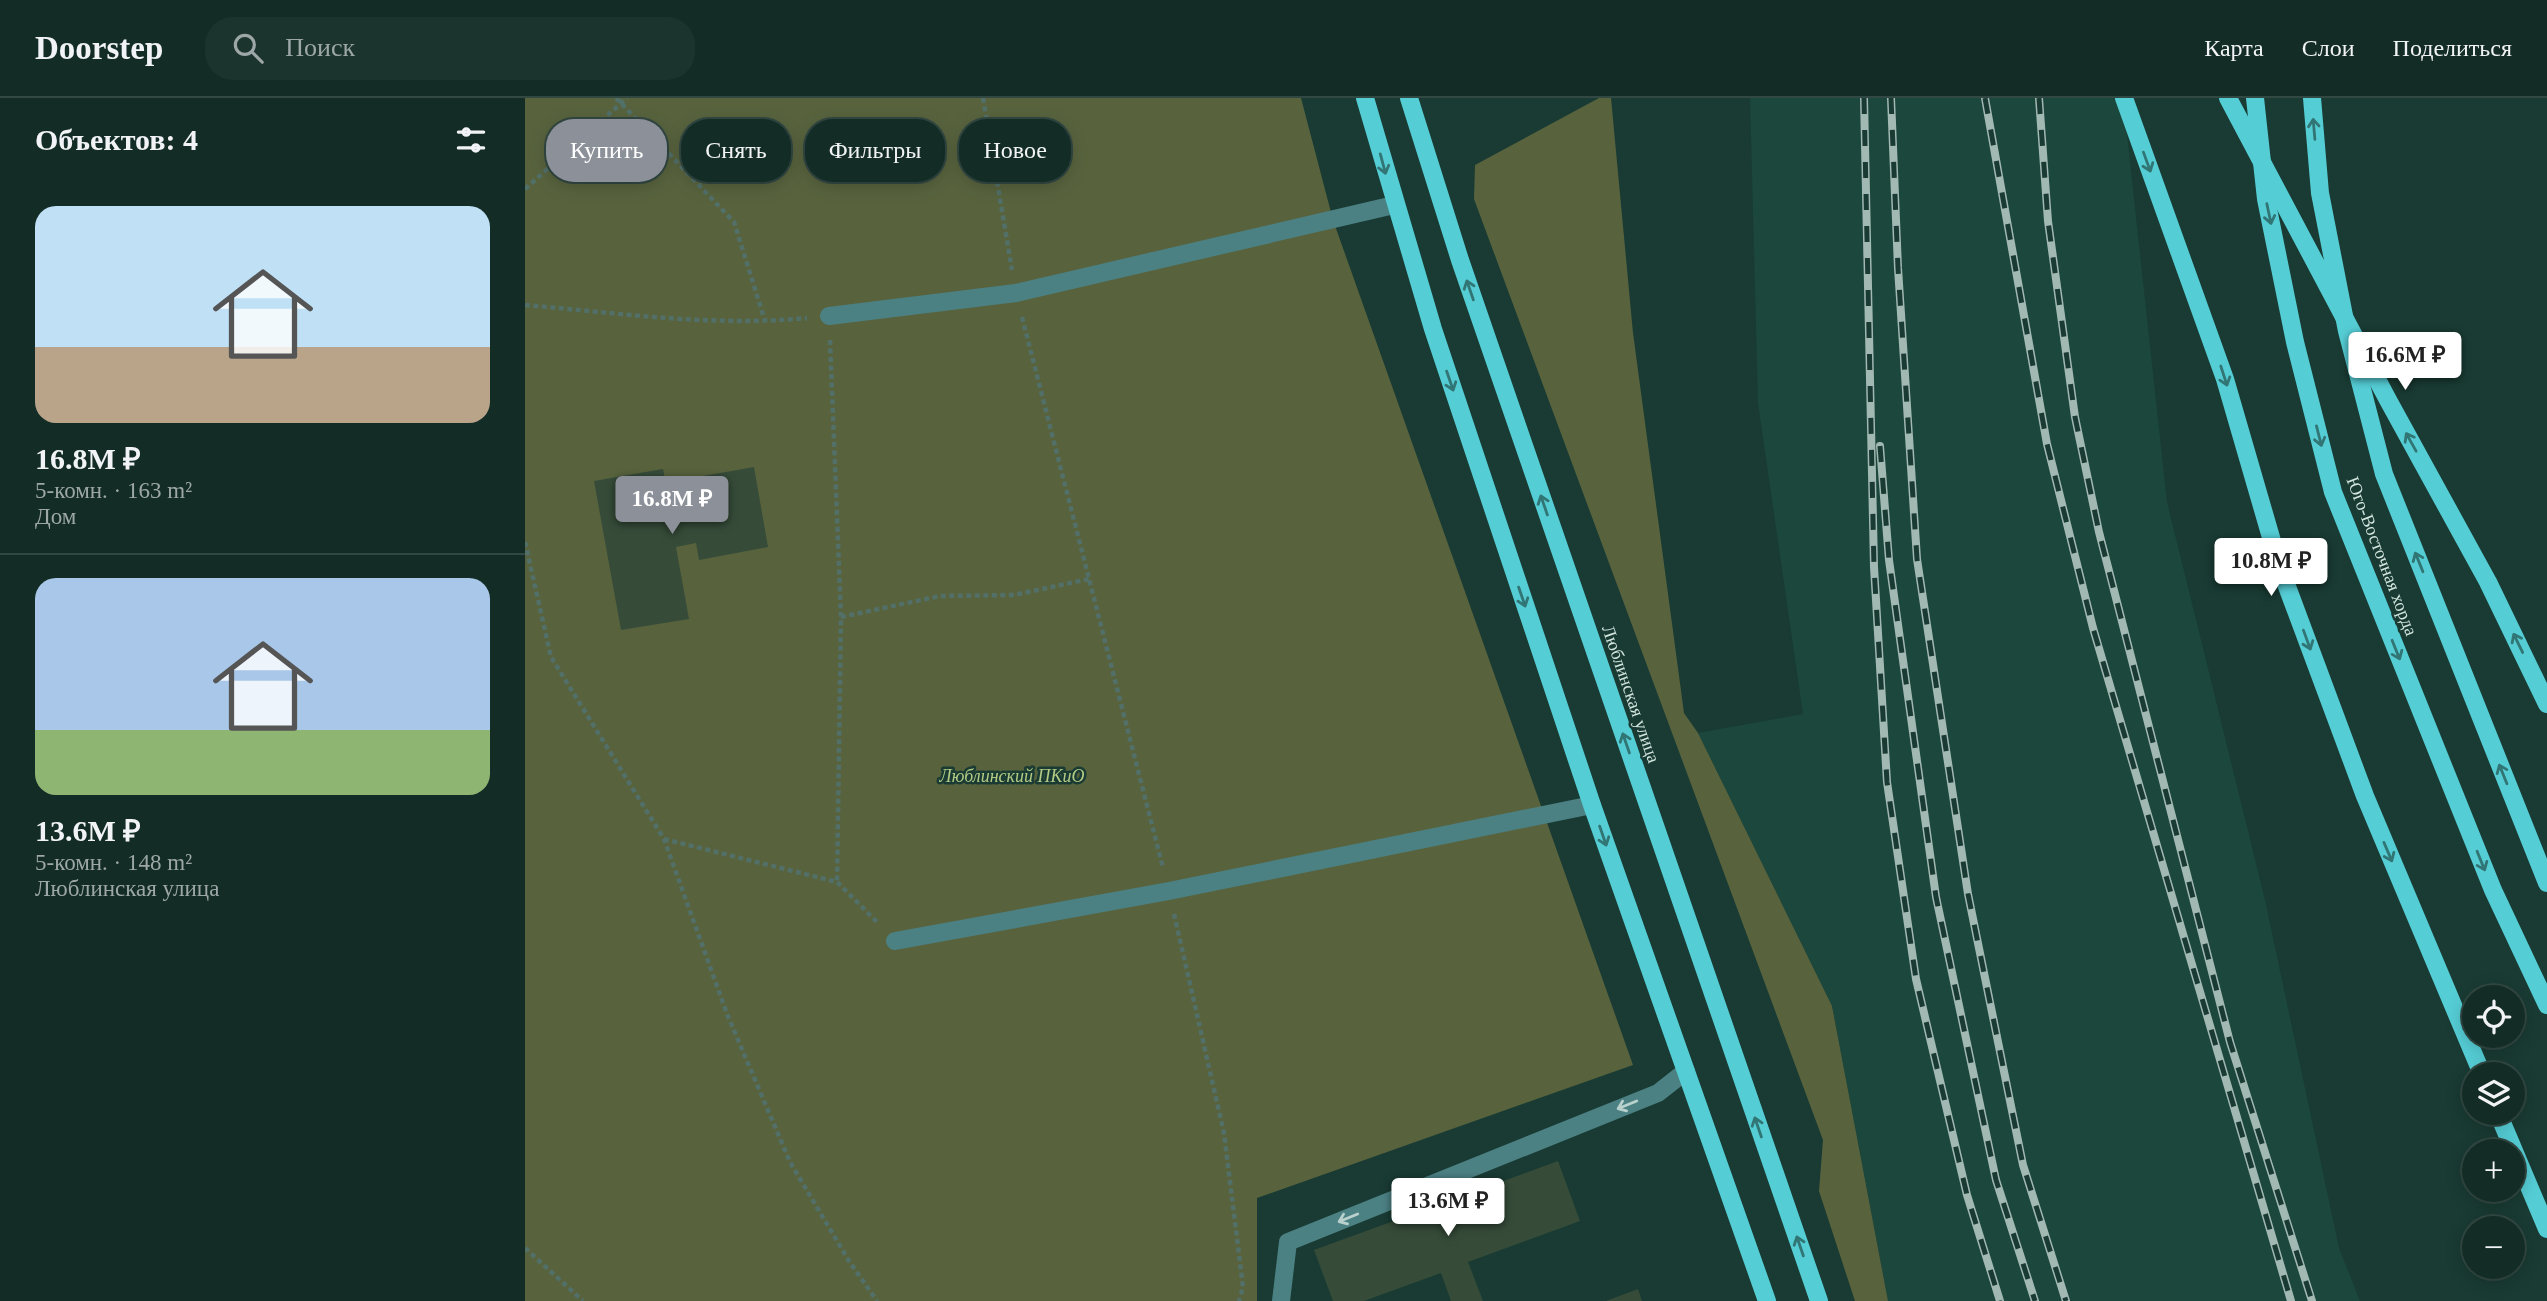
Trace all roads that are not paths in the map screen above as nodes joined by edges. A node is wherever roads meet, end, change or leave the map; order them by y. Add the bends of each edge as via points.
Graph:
1 (1365, 98) edge
2 (1409, 98) edge
3 (2124, 98) edge
4 (2228, 98) edge
5 (2255, 98) edge
6 (2312, 98) edge
7 (1394, 205) junction
8 (829, 316) road end
9 (2547, 704) edge
10 (1592, 805) junction
11 (2547, 883) edge
12 (895, 941) road end
13 (2547, 1005) edge
14 (2477, 1062) edge
15 (1686, 1071) junction
16 (2503, 1125) edge
17 (2547, 1229) edge
18 (1281, 1301) edge
19 (1767, 1301) edge
20 (1819, 1301) edge

1 -> 7 main road
20 -> 2 main road, Люблинская улица via 1464,273
3 -> 14 main road via 2225,379 2279,565 2365,796
9 -> 4 main road, bridge via 2488,582
5 -> 13 main road, Юго-Восточная хорда via 2266,199 2295,342 2333,492 2493,890
11 -> 6 main road, Юго-Восточная хорда via 2384,474 2347,331 2320,192
7 - 8 lane via 1016,293
7 -> 10 main road
10 - 12 lane
10 -> 15 main road
15 -> 18 lane via 1658,1093 1288,1242
15 - 19 main road
16 - 17 main road

